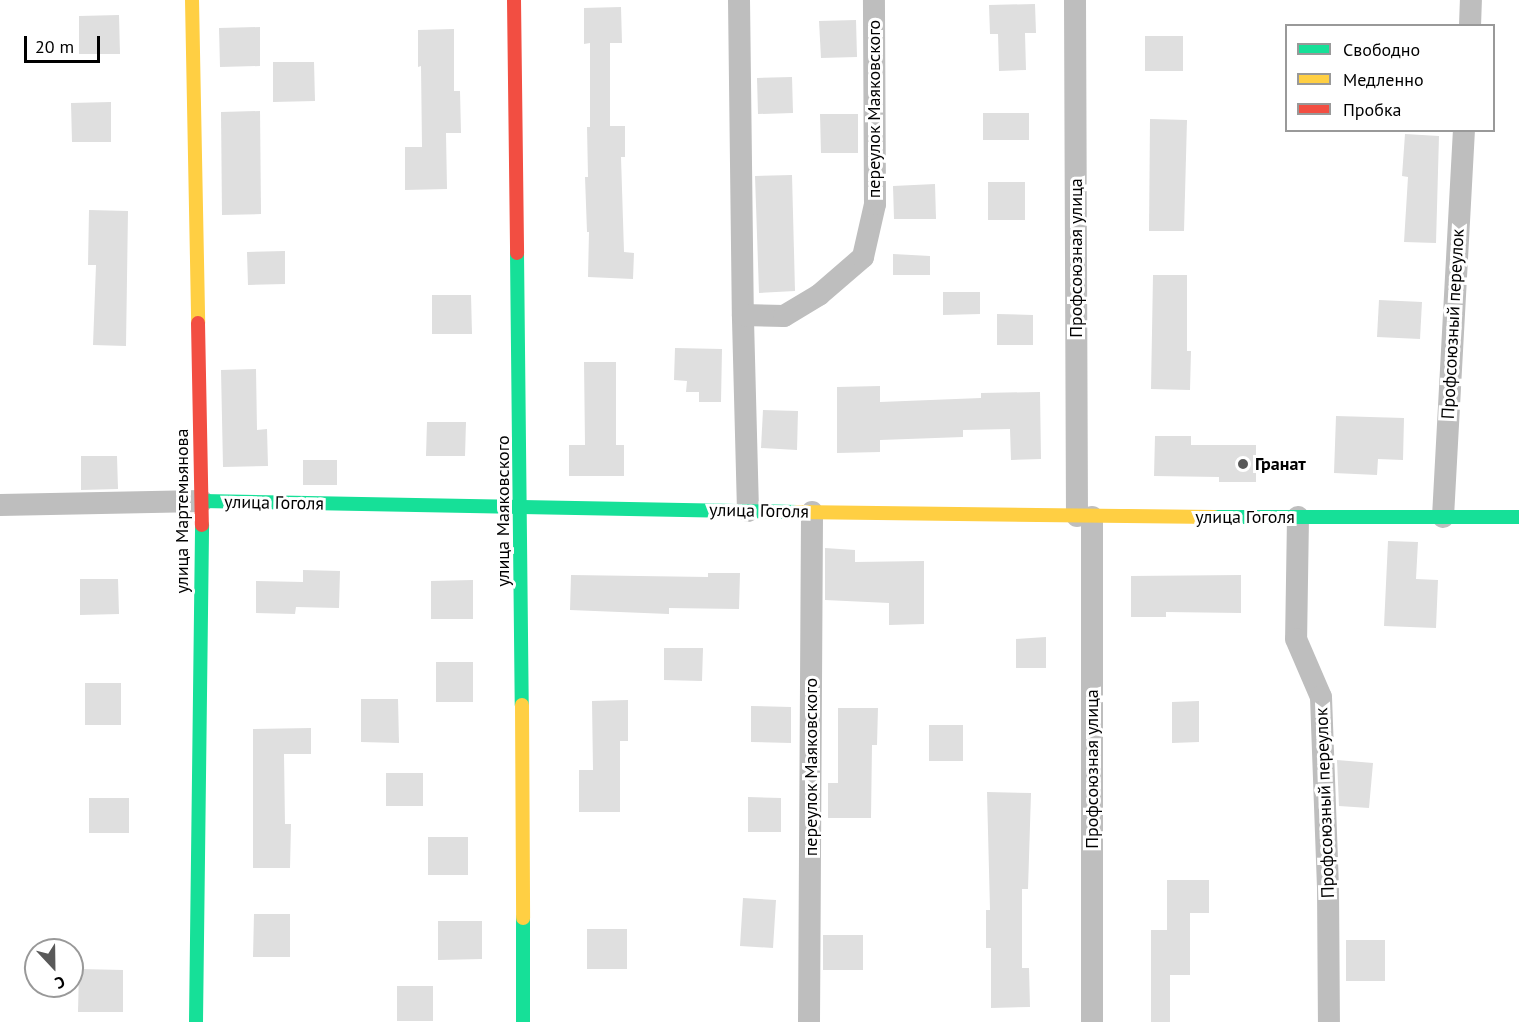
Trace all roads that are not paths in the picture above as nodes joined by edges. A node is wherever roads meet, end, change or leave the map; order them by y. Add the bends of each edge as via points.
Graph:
1 (192, 0) edge
2 (514, 0) edge
3 (739, 0) edge
4 (874, 0) edge
5 (1075, 0) edge
6 (1471, 0) edge
7 (1470, 24) edge
8 (1464, 132) edge
9 (743, 315) junction
10 (201, 501) junction
11 (0, 505) edge
12 (521, 507) junction
13 (748, 511) junction
14 (812, 512) junction
15 (1084, 517) junction
16 (1298, 517) junction
17 (1443, 518) junction
18 (1519, 518) edge
19 (196, 1022) edge
20 (523, 1022) edge
21 (809, 1022) edge
22 (1092, 1022) edge
23 (1329, 1022) edge

1 - 10 main road, улица Мартемьянова
2 - 12 main road, улица Маяковского
3 - 9 street
4 - 9 street, переулок Маяковского via 876,204 863,257 819,296 784,316
5 - 15 street, Профсоюзная улица
6 - 7 street
8 - 17 street, Профсоюзный переулок
9 - 13 street
10 - 11 street, улица Гоголя
10 - 12 main road, улица Гоголя
10 - 19 main road, улица Мартемьянова
12 - 13 main road, улица Гоголя
12 - 20 main road, улица Маяковского
13 - 14 main road, улица Гоголя
14 - 15 main road, улица Гоголя
14 - 21 street, переулок Маяковского
15 - 16 main road, улица Гоголя
15 - 22 street, Профсоюзная улица
16 - 17 main road, улица Гоголя
16 - 23 street, Профсоюзный переулок via 1296,639 1321,698
17 - 18 main road, улица Гоголя

